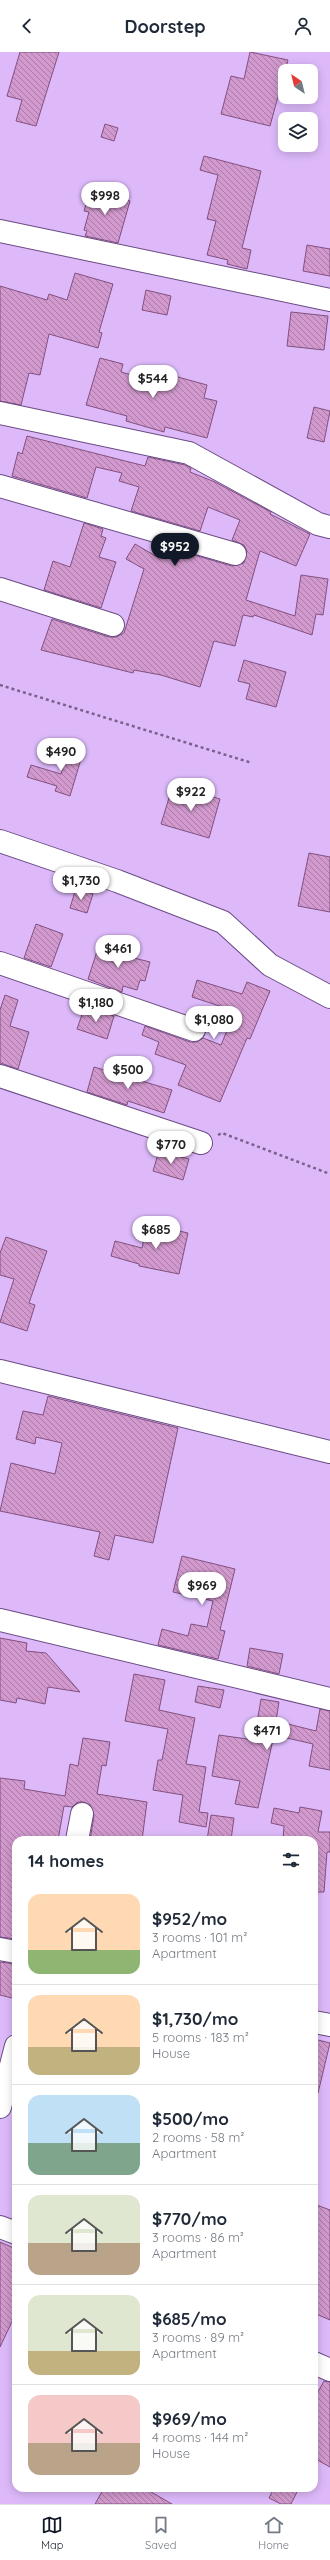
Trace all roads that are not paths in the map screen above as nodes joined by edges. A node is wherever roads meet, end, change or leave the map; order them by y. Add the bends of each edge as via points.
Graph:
1 (0, 231) edge
2 (330, 300) edge
3 (0, 413) edge
4 (0, 486) edge
5 (330, 527) edge
6 (235, 554) dead end
7 (0, 589) edge
8 (113, 625) dead end
9 (0, 841) edge
10 (0, 963) edge
11 (330, 997) edge
12 (194, 1030) dead end
13 (0, 1076) edge
14 (201, 1143) road end
15 (0, 1371) edge
16 (330, 1452) edge
17 (0, 1620) edge
18 (330, 1699) edge
19 (82, 1814) dead end
20 (78, 1836) edge
21 (0, 1949) edge
22 (12, 1951) edge
23 (318, 2023) edge
24 (330, 2025) edge
25 (12, 2061) edge
26 (0, 2107) edge
27 (0, 2227) edge
28 (12, 2232) edge
29 (318, 2365) edge
30 (330, 2370) edge

1 - 2 street
3 - 5 street via 189,453 318,524
4 - 6 street
7 - 8 street
9 - 11 street via 117,881 223,922 270,965
10 - 12 street
13 - 14 street
15 - 16 street
17 - 18 street
19 - 20 street
21 - 22 street
23 - 24 street
25 - 26 street
27 - 28 street
29 - 30 street

